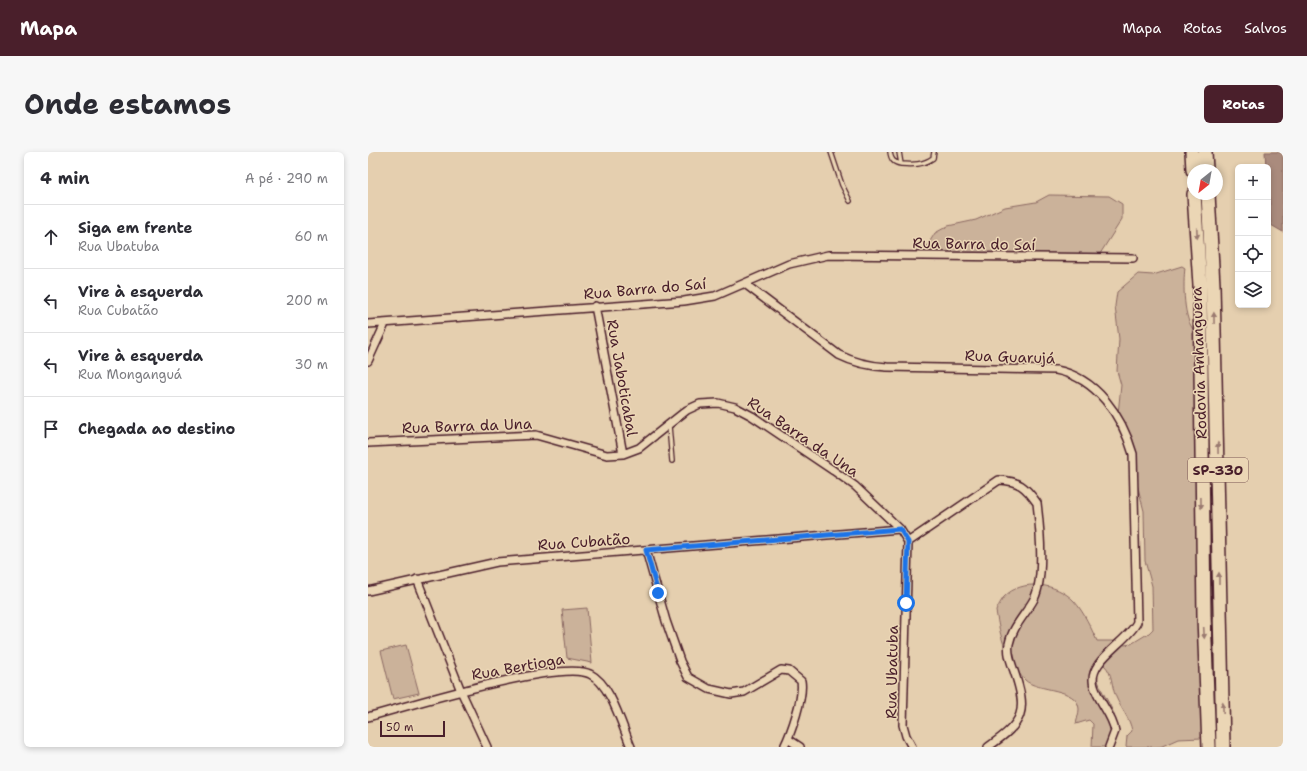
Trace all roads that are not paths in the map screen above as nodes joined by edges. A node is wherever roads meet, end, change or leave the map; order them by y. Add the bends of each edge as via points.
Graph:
1 (831, 152) edge
2 (890, 152) edge
3 (899, 152) edge
4 (934, 152) edge
5 (1192, 152) edge
6 (1205, 152) edge
7 (902, 164) junction
8 (1193, 164) edge
9 (1206, 164) edge
10 (1194, 200) edge
11 (1208, 200) edge
12 (850, 202) dead end
13 (1133, 258) dead end
14 (745, 284) junction
15 (595, 306) junction
16 (368, 324) edge
17 (385, 324) junction
18 (368, 361) edge
19 (669, 424) junction
20 (368, 443) edge
21 (622, 454) junction
22 (672, 461) dead end
23 (900, 529) junction
24 (908, 542) junction
25 (646, 550) junction
26 (417, 579) junction
27 (368, 591) edge
28 (461, 691) junction
29 (368, 717) edge
30 (788, 739) junction
31 (487, 747) edge
32 (631, 747) edge
33 (784, 747) edge
34 (800, 747) edge
35 (912, 747) edge
36 (988, 747) edge
37 (1109, 747) edge
38 (1209, 747) edge
39 (1223, 747) edge

1 - 12 lane
2 - 7 lane via 894,162
3 - 7 lane
4 - 7 lane via 933,158 926,163
5 - 8 highway
6 - 9 highway
10 -> 38 highway, Rodovia Anhanguera / SP-330 via 1200,285 1204,617
39 -> 11 highway, Rodovia Anhanguera / SP-330 via 1214,285
13 - 14 street, Rua Barra do Saí via 828,255 789,264
14 - 15 street, Rua Barra do Saí via 715,296 684,301
14 - 37 street, Rua Guarujá via 839,355 853,362 887,367 1068,372 1091,386 1118,417 1133,454 1137,622 1132,632 1105,656 1094,672 1094,688 1109,713 1115,732
15 - 17 street, Rua Barra do Saí
15 - 21 street, Rua Jaboticabal
16 - 17 street, Rua Barra do Saí
17 - 18 street
19 - 21 street, Rua Barra da Una via 639,448
19 - 22 lane
19 - 23 street, Rua Barra da Una via 687,410 700,404 718,403 735,408 752,416 855,486
20 - 21 street, Rua Barra da Una via 536,435 607,455
23 - 24 street, Rua Barra da Una
23 - 25 street, Rua Cubatão
24 - 35 street, Rua Ubatuba via 903,725
24 - 36 street via 999,480 1016,481 1037,503 1040,576 1038,588 1034,599 1011,635 1008,646 1021,693 1021,709 1012,729
25 - 26 street, Rua Cubatão via 497,562
25 - 30 street via 666,621 688,677 709,689 731,694 744,692 782,670 789,671 799,678 802,690
26 - 27 street, Rua Cubatão
26 - 28 street
28 - 29 street, Rua Bertioga
28 - 31 street
28 - 32 street, Rua Bertioga via 579,670 591,674 602,682
30 - 33 street
30 - 34 street

